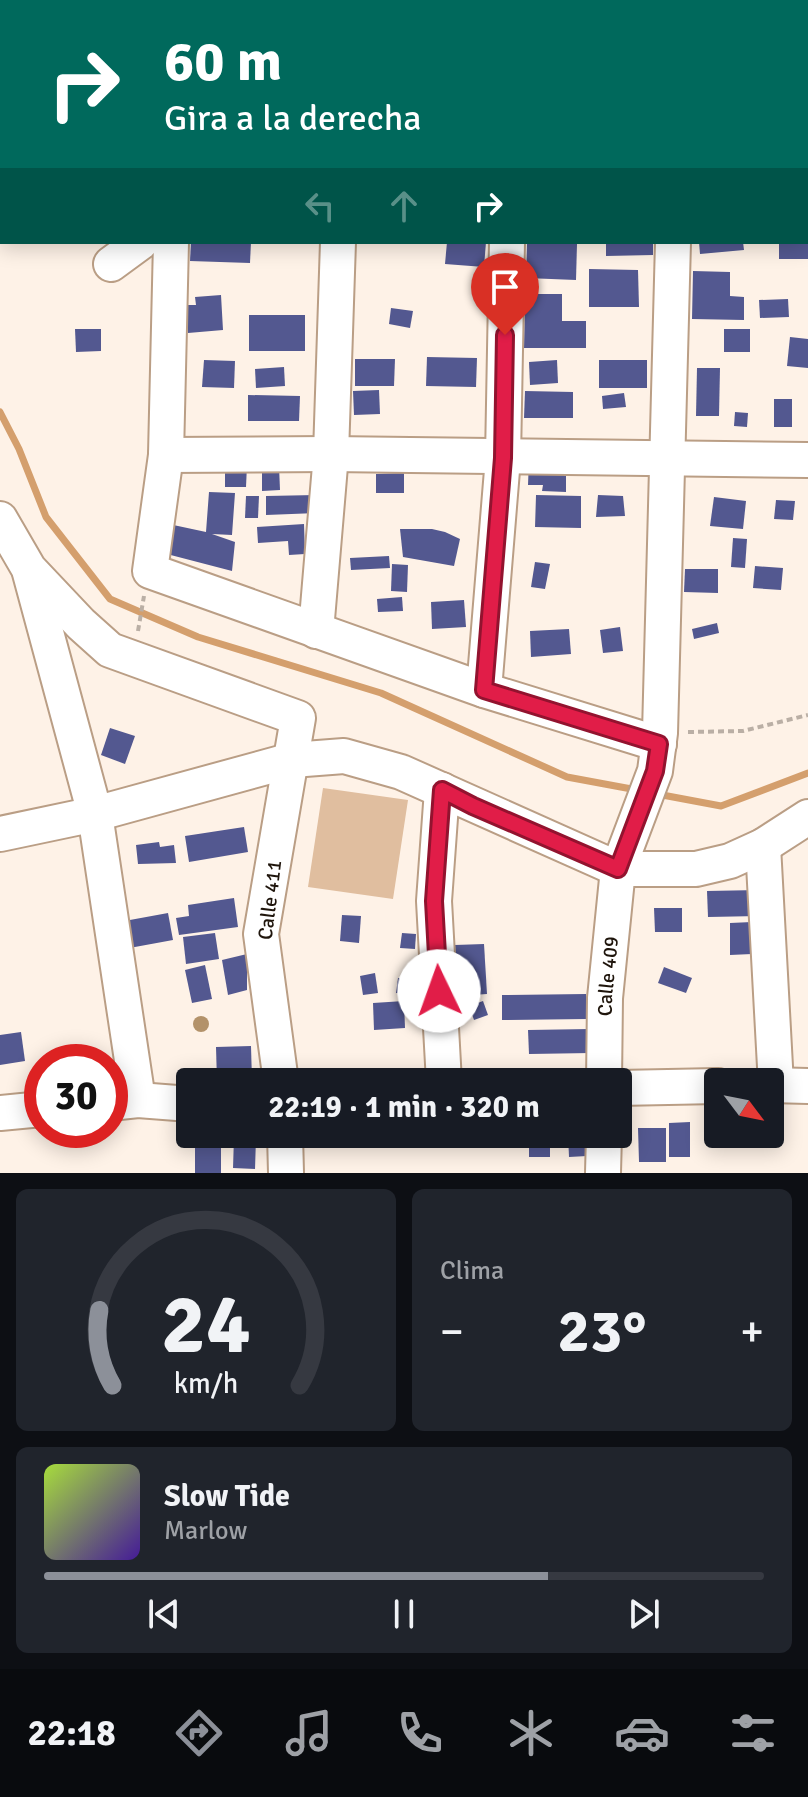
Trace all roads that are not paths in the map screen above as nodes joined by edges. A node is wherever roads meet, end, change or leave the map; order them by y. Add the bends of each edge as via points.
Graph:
1 (138, 244) edge
2 (171, 244) edge
3 (338, 244) edge
4 (507, 244) edge
5 (673, 244) edge
6 (111, 264) dead end
7 (331, 454) junction
8 (166, 455) junction
9 (503, 458) junction
10 (669, 460) junction
11 (808, 460) edge
12 (0, 519) edge
13 (29, 569) junction
14 (316, 631) junction
15 (484, 690) junction
16 (658, 749) junction
17 (292, 760) junction
18 (442, 790) junction
19 (95, 814) junction
20 (808, 817) edge
21 (0, 834) edge
22 (763, 846) junction
23 (624, 855) junction
24 (118, 1044) edge
25 (279, 1068) edge
26 (443, 1068) edge
27 (604, 1068) edge
28 (785, 1085) edge
29 (704, 1086) edge
30 (632, 1088) edge
31 (128, 1102) edge
32 (176, 1104) edge
33 (24, 1111) edge
34 (0, 1113) edge
35 (285, 1148) edge
36 (604, 1148) edge
37 (286, 1173) edge
38 (603, 1173) edge

1 - 6 street
2 - 8 street
3 - 7 street
4 - 9 street
5 - 10 street, Calle 409
7 - 8 street
7 - 9 street
7 - 14 street
8 - 14 street via 150,571
9 - 10 street
9 - 15 street
10 - 11 street
10 - 16 street, Calle 409
12 - 13 street
13 - 17 street, Calle 411 via 110,650 298,718
13 - 19 street
14 - 15 street
15 - 16 street
16 - 23 street, Calle 409
17 - 18 street via 344,756
17 - 19 street
17 - 25 street, Calle 411 via 261,934
18 - 23 street via 473,806
18 - 26 street via 434,901
19 - 21 street
19 - 24 street
20 - 22 street
22 - 23 street via 696,869 659,871
22 - 28 street
23 - 27 street, Calle 409 via 605,998
29 - 30 street
31 - 32 street
33 - 34 street
35 - 37 street
36 - 38 street

